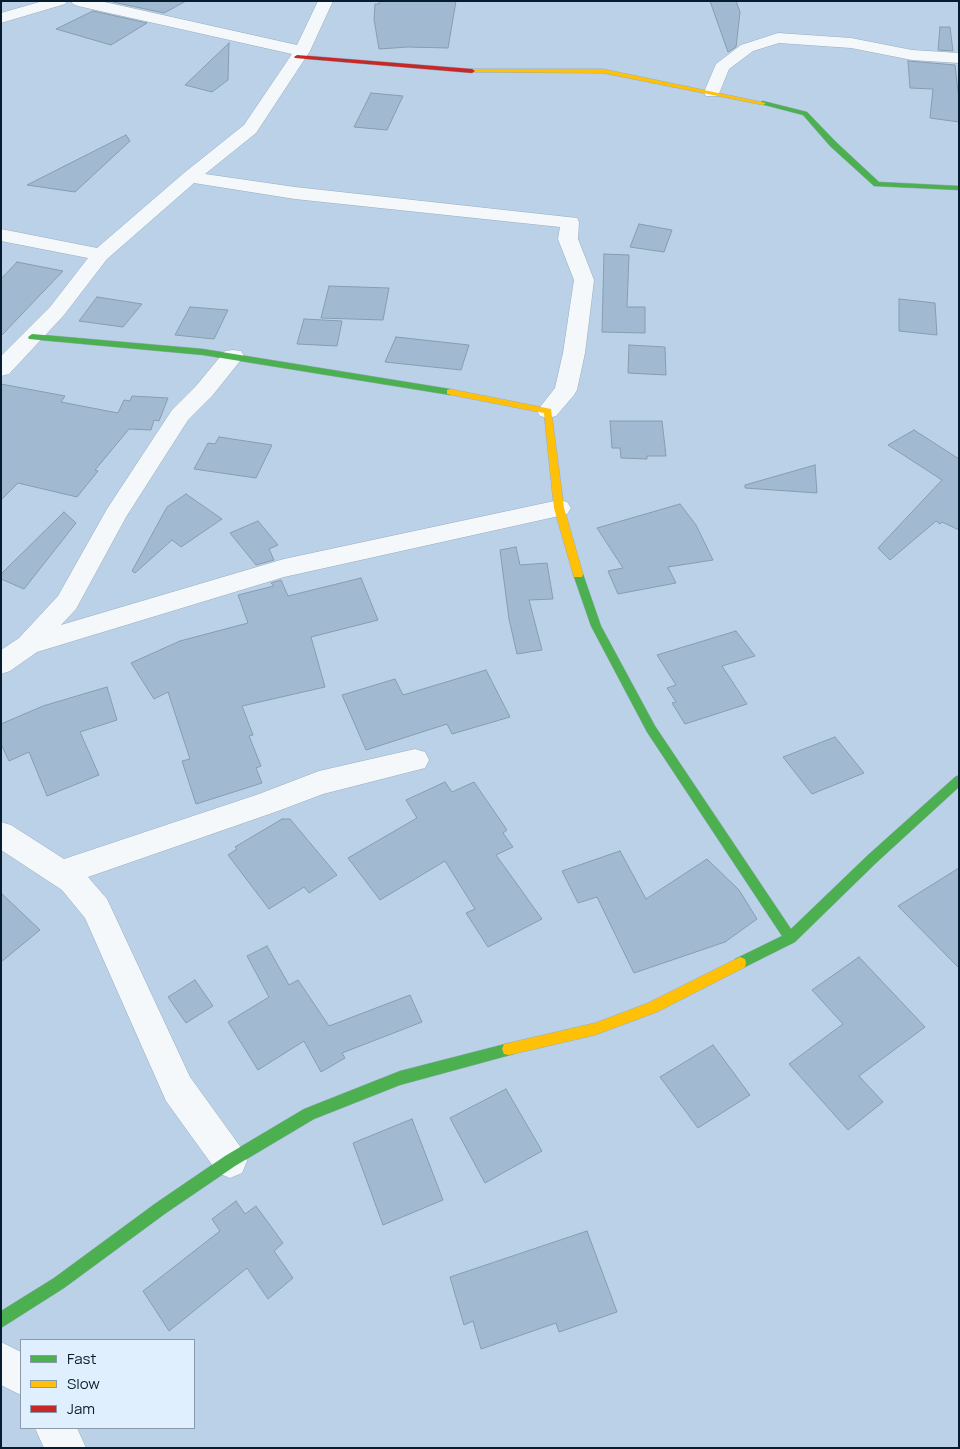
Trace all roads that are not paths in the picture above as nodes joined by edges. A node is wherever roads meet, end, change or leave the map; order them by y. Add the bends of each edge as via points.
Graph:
1 (60, 1) edge
2 (78, 1) edge
3 (326, 1) edge
4 (1, 18) edge
5 (300, 54) junction
6 (959, 58) edge
7 (712, 92) junction
8 (190, 177) junction
9 (959, 188) edge
10 (1, 235) edge
11 (100, 255) junction
12 (32, 337) junction
13 (233, 356) junction
14 (1, 369) edge
15 (548, 411) junction
16 (559, 508) junction
17 (28, 645) junction
18 (1, 664) edge
19 (415, 760) dead end
20 (959, 780) edge
21 (1, 834) edge
22 (62, 873) junction
23 (790, 938) junction
24 (230, 1161) junction
25 (1, 1320) edge
26 (1, 1361) edge
27 (20, 1375) edge
28 (56, 1429) edge
29 (66, 1448) edge

1 - 4 street
2 - 5 street
3 - 5 street
5 - 7 street via 470,71 603,71
5 - 8 street via 250,129
6 - 7 street via 912,55 851,43 778,38 747,48 722,67
7 - 9 street via 805,114 877,184
8 - 11 street
8 - 15 street via 295,193 570,222 568,239 584,280 566,390
10 - 11 street
11 - 12 street via 57,311
12 - 13 street
12 - 14 street
13 - 15 street via 490,398
13 - 17 street via 180,415 115,515 67,602
15 - 16 street
16 - 17 street via 284,568
16 - 23 street via 596,626 651,728
17 - 18 street
19 - 22 street via 319,783
20 - 23 street
21 - 22 street
22 - 24 street via 73,880 96,909 178,1089
23 - 24 street via 660,1004 596,1029 400,1078 308,1114
24 - 25 street via 59,1283
26 - 27 street
28 - 29 street

